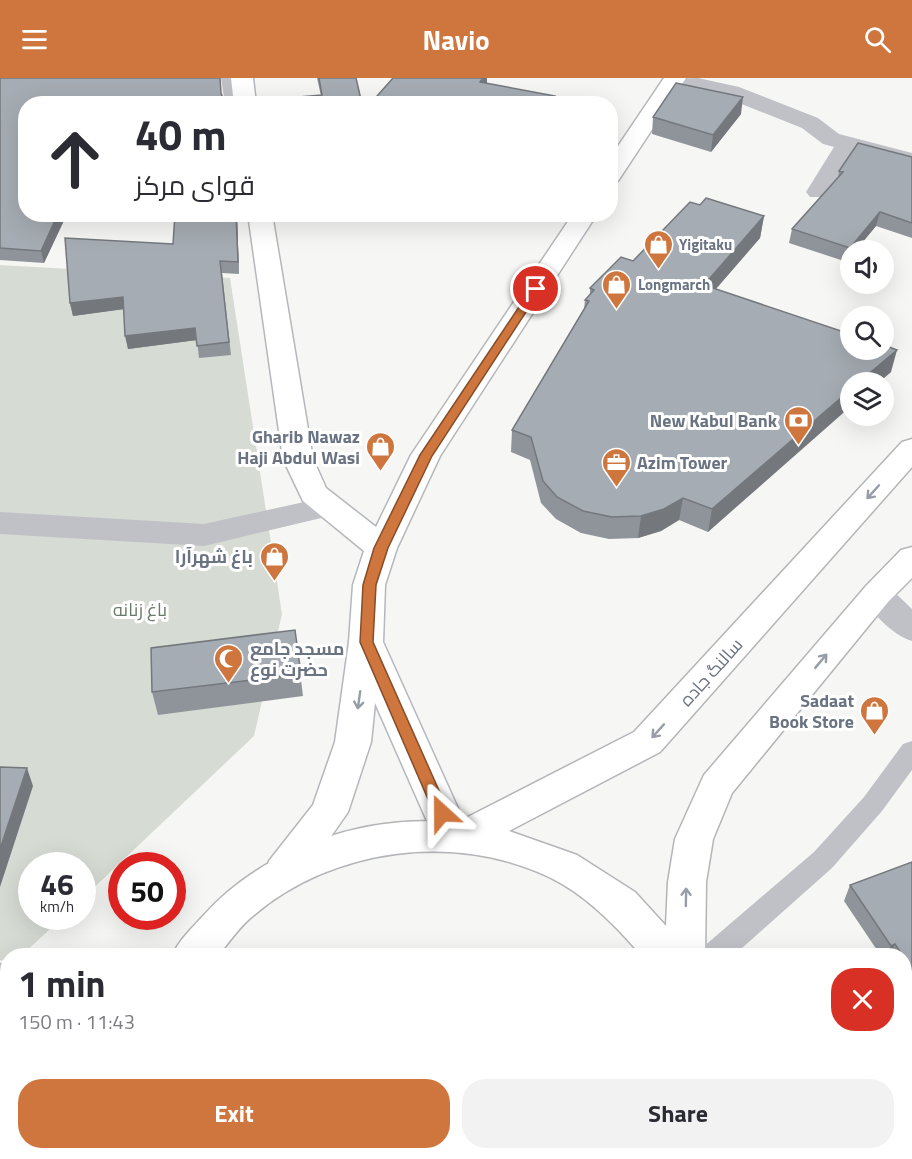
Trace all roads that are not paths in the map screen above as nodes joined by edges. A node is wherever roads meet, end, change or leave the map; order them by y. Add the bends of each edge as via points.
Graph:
1 (228, 78) edge
2 (242, 78) edge
3 (674, 78) edge
4 (231, 96) edge
5 (244, 96) edge
6 (848, 143) junction
7 (912, 160) edge
8 (618, 164) edge
9 (818, 192) dead end
10 (261, 222) edge
11 (580, 222) edge
12 (912, 449) edge
13 (327, 507) junction
14 (0, 523) edge
15 (381, 548) junction
16 (912, 558) edge
17 (877, 594) junction
18 (912, 629) edge
19 (366, 642) junction
20 (912, 751) edge
21 (458, 835) junction
22 (283, 873) junction
23 (197, 948) edge
24 (663, 948) edge
25 (685, 948) edge
26 (721, 948) edge

1 - 4 lane
2 - 5 main road
3 - 6 street via 731,92 810,123 831,139
3 - 8 main road
6 - 7 street
6 - 9 street
10 - 13 main road via 298,459 314,494
11 - 15 main road via 426,455
12 -> 21 main road, سالنگ جاده via 648,742
13 - 14 street via 204,535
13 - 15 main road
15 - 19 main road via 369,585
16 - 17 main road
17 - 18 street
25 -> 17 main road via 687,882 694,839 717,785
19 - 21 main road
19 -> 22 main road via 353,742 329,812
20 - 26 lane via 873,804 823,860
21 - 22 main road via 393,837 337,850
21 - 24 main road via 518,847 567,866 613,896
22 - 23 main road via 239,904

